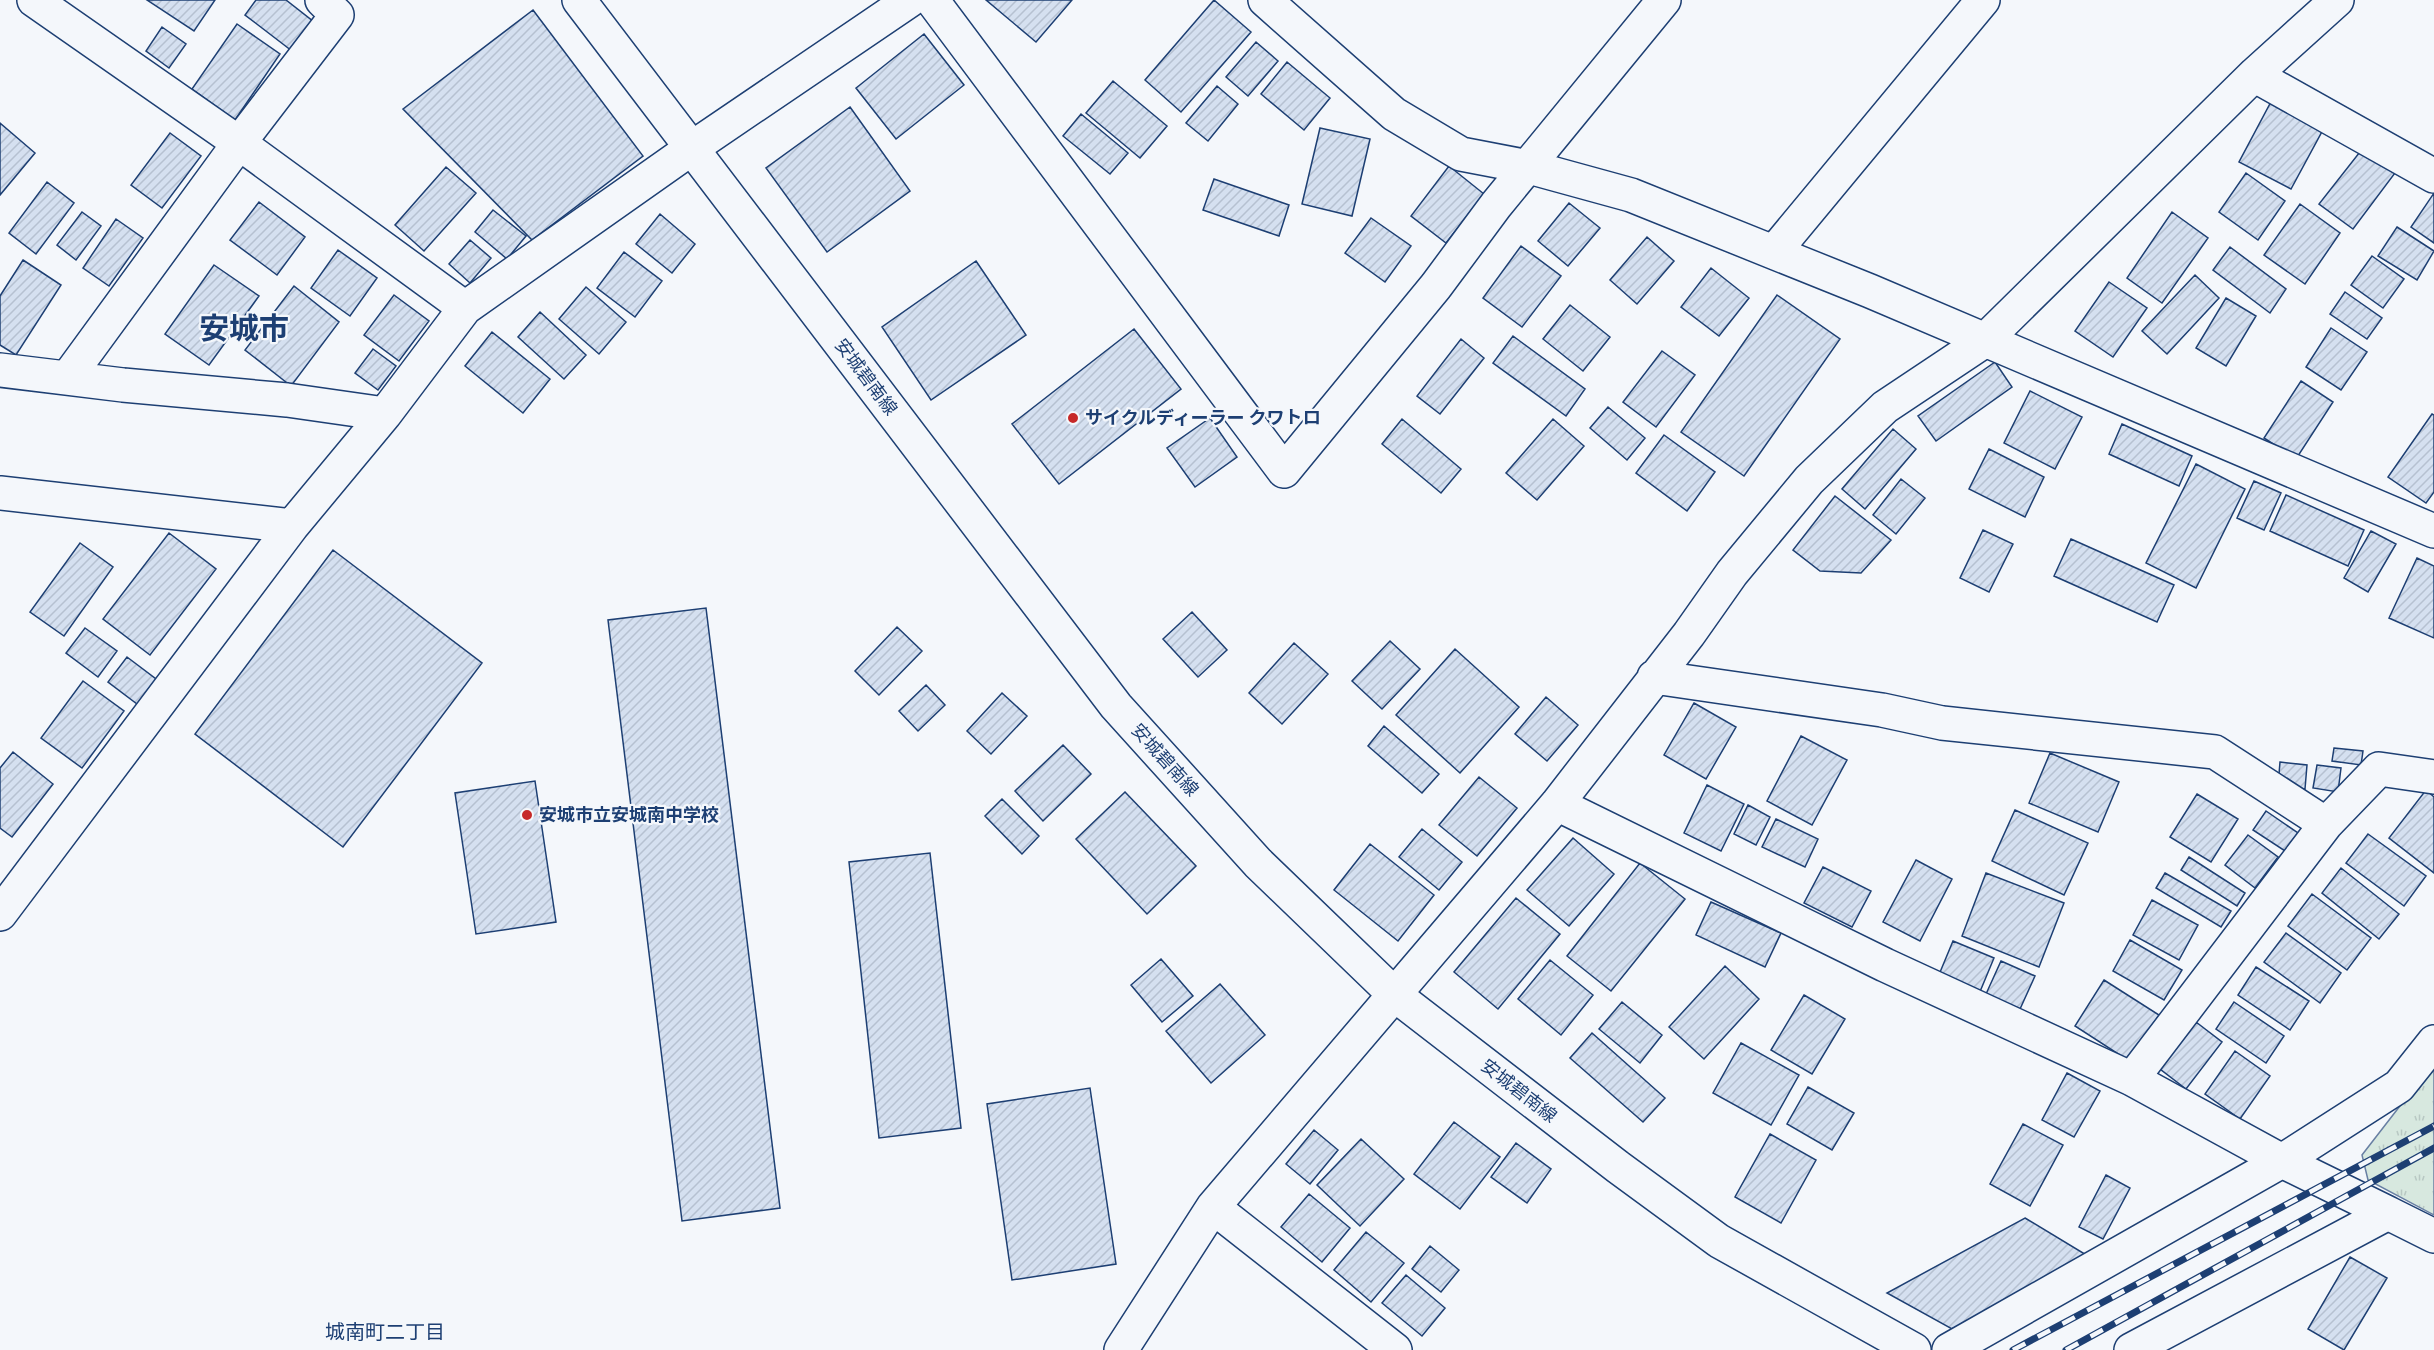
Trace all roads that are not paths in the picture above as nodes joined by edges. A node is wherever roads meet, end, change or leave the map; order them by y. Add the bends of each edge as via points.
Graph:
1 (34, 0) edge
2 (322, 0) edge
3 (579, 0) edge
4 (910, 0) edge
5 (932, 0) edge
6 (1664, 0) edge
7 (1983, 0) edge
8 (2337, 0) edge
9 (1284, 6) edge
10 (2254, 75) junction
11 (239, 143) junction
12 (692, 148) junction
13 (1529, 167) junction
14 (2434, 176) edge
15 (1774, 252) junction
16 (465, 308) junction
17 (1984, 341) junction
18 (0, 370) edge
19 (68, 377) junction
20 (385, 414) junction
21 (0, 492) edge
22 (292, 526) junction
23 (2434, 531) edge
24 (1654, 677) junction
25 (2434, 777) edge
26 (1557, 804) junction
27 (2326, 824) junction
28 (0, 914) edge
29 (1395, 995) junction
30 (2434, 1042) edge
31 (2132, 1079) junction
32 (2282, 1161) junction
33 (1213, 1207) junction
34 (2388, 1213) junction
35 (2434, 1236) edge
36 (1121, 1350) edge
37 (1395, 1350) edge
38 (1914, 1350) edge
39 (1949, 1350) edge
40 (2131, 1350) edge

1 - 11 street
2 - 11 street via 338,15
3 - 12 street, 安城碧南線
4 - 12 street
5 - 13 street via 1284,471
6 - 13 street
7 - 15 street
8 - 10 street
9 - 13 street via 1394,114 1461,154
10 - 14 street
10 - 17 street
11 - 16 street
11 - 19 street
12 - 16 street
12 - 29 street, 安城碧南線 via 1116,706 1258,863
13 - 15 street via 1631,195
15 - 17 street
16 - 20 street
17 - 23 street
17 - 24 street via 1885,407 1809,480 1732,573
18 - 19 street
19 - 20 street
20 - 22 street
21 - 22 street
22 - 28 street
24 - 26 street
24 - 27 street via 1882,710 1941,723 2215,752
25 - 27 street via 2379,770
26 - 29 street
26 - 31 street via 1885,965
27 - 31 street
29 - 33 street
29 - 38 street, 安城碧南線 via 1719,1241
30 - 32 street via 2399,1086
31 - 32 street
32 - 34 street
32 - 39 street
33 - 36 street
33 - 37 street
34 - 35 street
34 - 40 street

